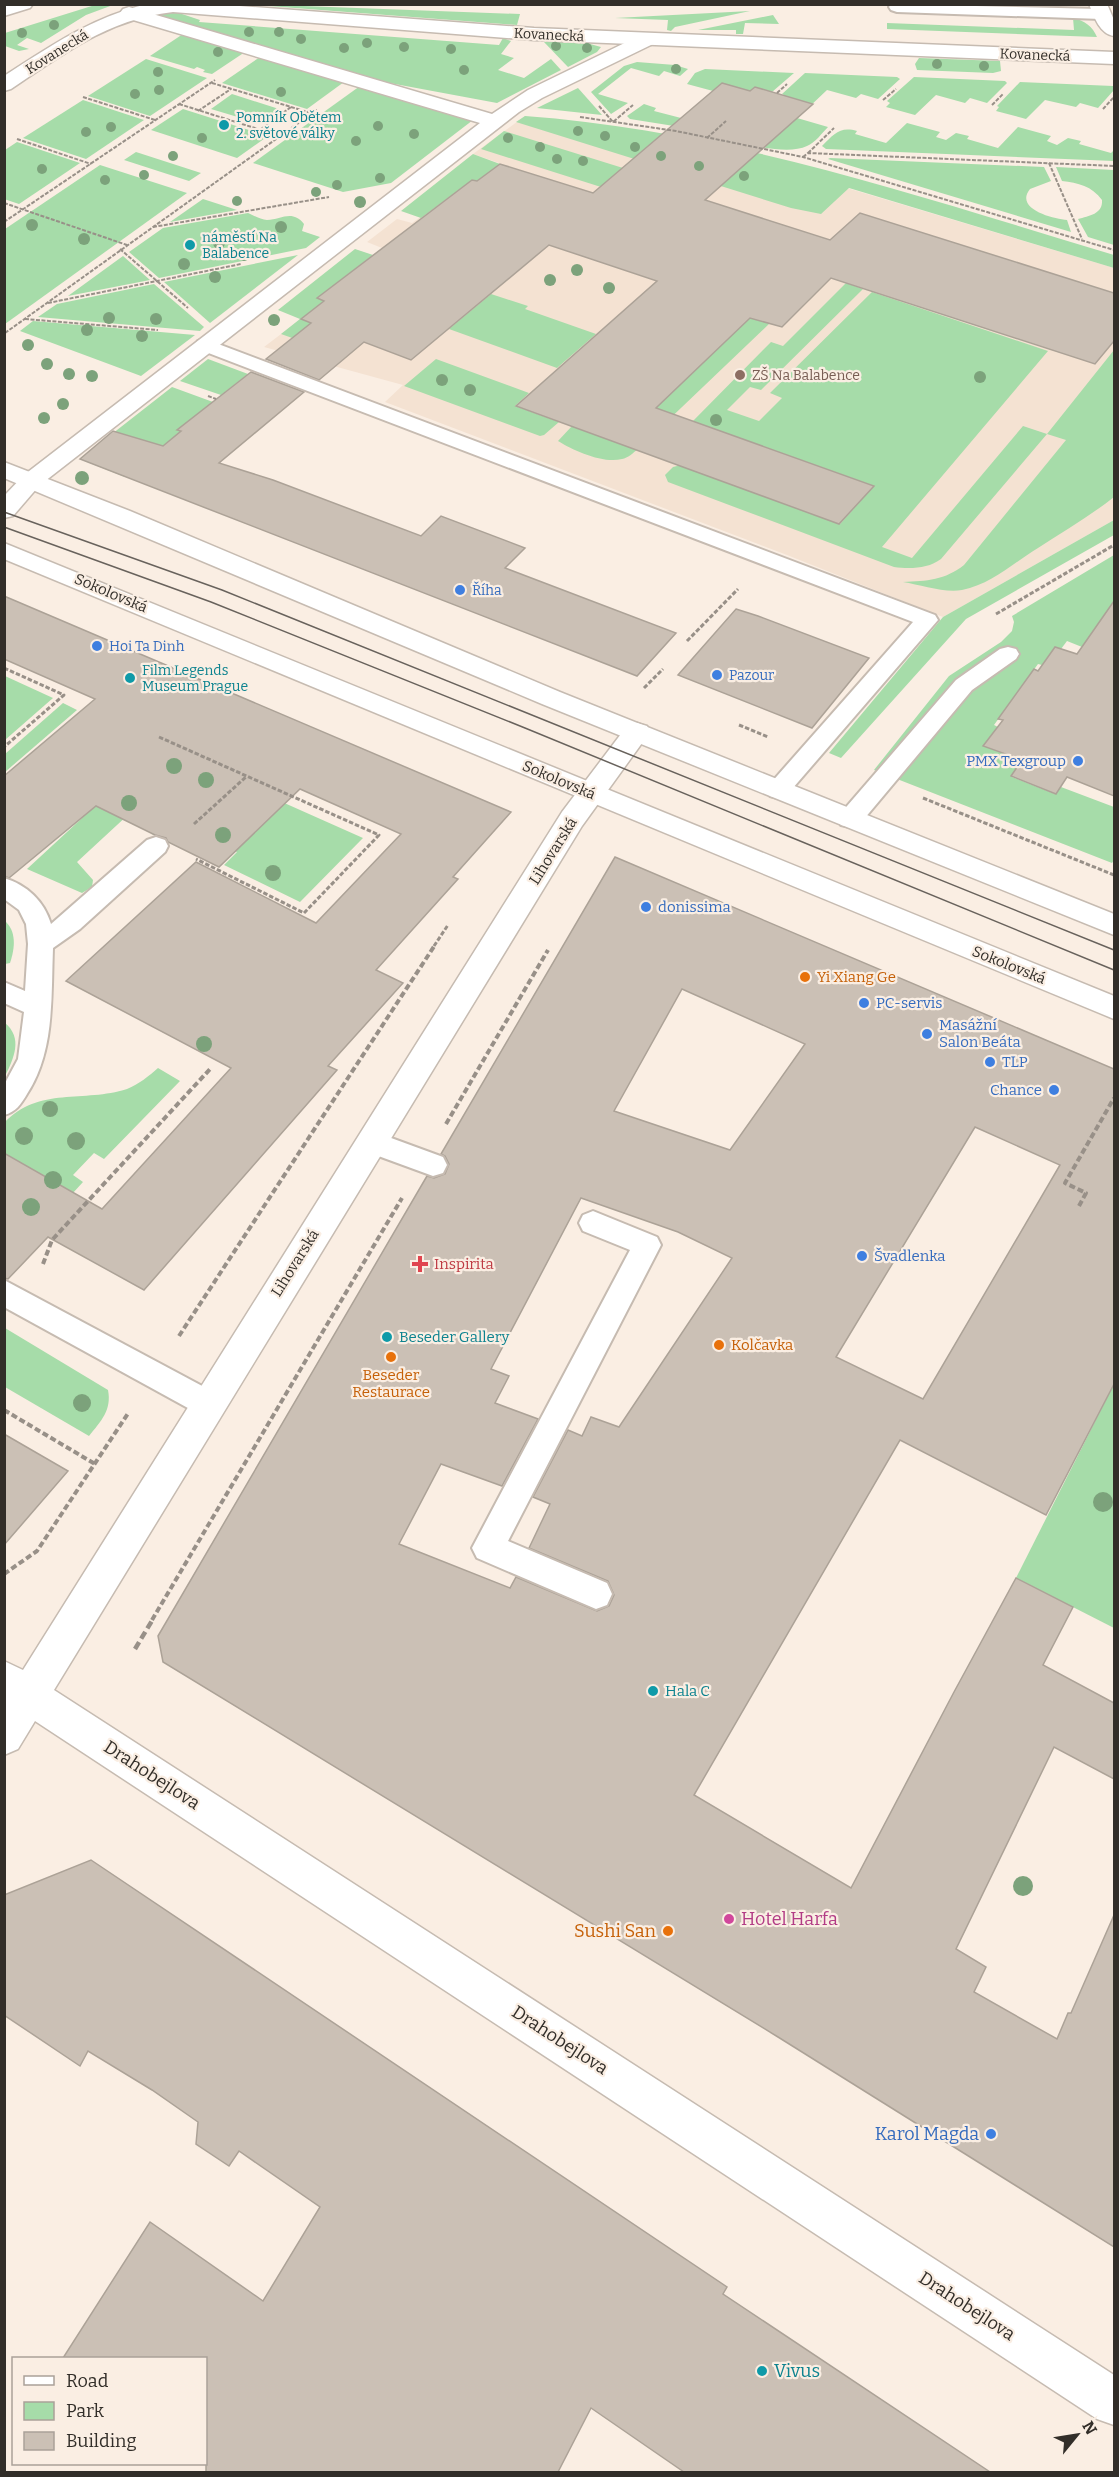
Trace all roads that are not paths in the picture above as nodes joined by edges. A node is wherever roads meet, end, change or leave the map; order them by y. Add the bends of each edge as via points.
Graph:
1 (24, 4) edge
2 (897, 7) dead end
3 (1099, 9) edge
4 (4, 11) edge
5 (129, 13) junction
6 (1114, 32) edge
7 (646, 40) junction
8 (1114, 58) edge
9 (4, 84) edge
10 (493, 121) junction
11 (212, 340) junction
12 (4, 469) edge
13 (32, 480) junction
14 (4, 511) edge
15 (4, 550) edge
16 (1008, 654) dead end
17 (637, 732) junction
18 (778, 790) junction
19 (590, 794) junction
20 (850, 819) junction
21 (163, 846) road end
22 (4, 887) edge
23 (1114, 925) edge
24 (41, 945) junction
25 (4, 992) edge
26 (37, 1007) junction
27 (1114, 1008) edge
28 (4, 1105) edge
29 (372, 1142) junction
30 (428, 1163) road end
31 (593, 1223) dead end
32 (8, 1294) edge
33 (207, 1404) junction
34 (596, 1594) dead end
35 (17, 1687) edge
36 (4, 1736) edge
37 (1114, 2402) edge

1 - 4 street
2 - 3 lane
3 - 6 street
5 - 7 street, Kovanecká via 173,8
5 - 9 street, Kovanecká via 93,29
5 - 10 street
7 - 8 street, Kovanecká
7 - 10 street via 535,94
10 - 11 street
11 - 13 street
11 - 18 lane via 927,620
12 - 13 street
13 - 14 street
13 - 17 street
15 - 19 street, Sokolovská
16 - 20 lane via 964,685
17 - 18 street
17 - 19 street, Lihovarská
18 - 20 street
19 - 27 street, Sokolovská
19 - 29 street, Lihovarská
20 - 23 street
21 - 24 lane
22 - 24 lane via 35,912
24 - 26 lane
25 - 26 lane
26 - 28 lane via 32,1062 20,1086
29 - 30 lane
29 - 33 street, Lihovarská
31 - 34 lane via 647,1245 488,1548
32 - 33 lane
33 - 35 street, Lihovarská
35 - 36 street, Lihovarská
35 - 37 street, Drahobejlova

